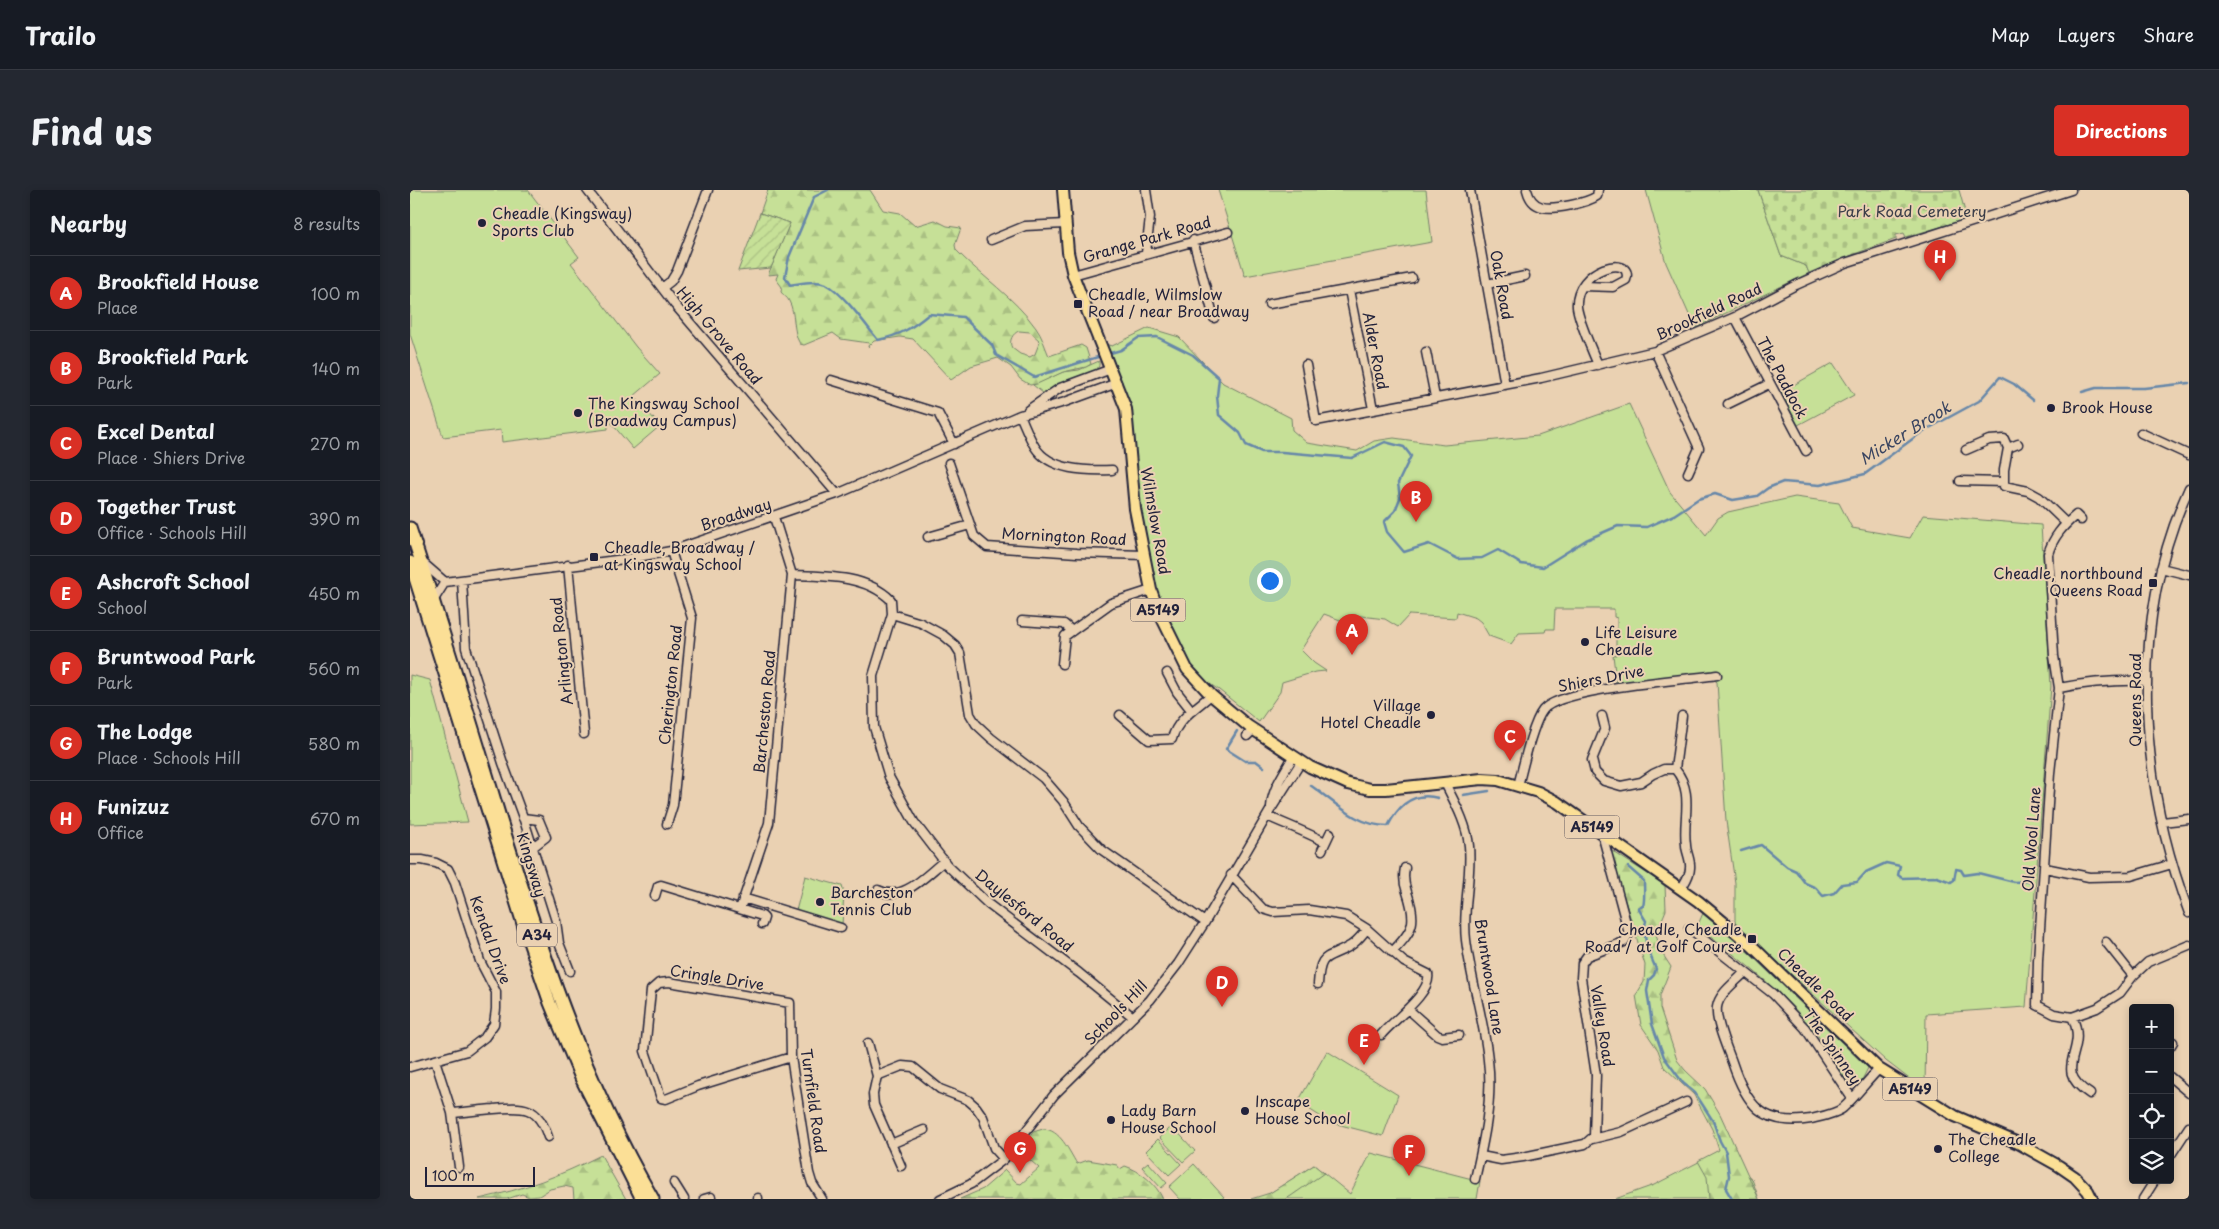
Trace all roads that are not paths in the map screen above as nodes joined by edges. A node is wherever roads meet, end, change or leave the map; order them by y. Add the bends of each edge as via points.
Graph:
1 (587, 190) edge
2 (708, 190) edge
3 (1063, 190) edge
4 (1146, 190) edge
5 (1470, 190) edge
6 (1527, 190) edge
7 (2071, 190) edge
8 (1597, 193) edge
9 (1065, 224) junction
10 (1228, 232) dead end
11 (991, 240) dead end
12 (1193, 240) junction
13 (1146, 253) junction
14 (1073, 275) junction
15 (1525, 276) dead end
16 (1412, 278) dead end
17 (1487, 284) junction
18 (1583, 286) junction
19 (662, 288) junction
20 (1350, 294) junction
21 (1269, 304) dead end
22 (1734, 317) junction
23 (1214, 318) dead end
24 (1655, 351) junction
25 (1426, 352) dead end
26 (1306, 365) dead end
27 (1598, 365) junction
28 (1110, 366) junction
29 (832, 380) dead end
30 (1116, 383) junction
31 (1769, 384) junction
32 (1505, 385) junction
33 (1436, 397) junction
34 (1728, 404) dead end
35 (1373, 409) junction
36 (1020, 415) junction
37 (2141, 433) dead end
38 (954, 444) junction
39 (2018, 444) dead end
40 (2008, 448) junction
41 (1966, 450) dead end
42 (1806, 451) dead end
43 (2189, 455) edge
44 (949, 463) dead end
45 (1112, 470) dead end
46 (1688, 473) dead end
47 (1960, 481) dead end
48 (2004, 482) junction
49 (2189, 488) edge
50 (837, 494) junction
51 (774, 517) junction
52 (2081, 520) dead end
53 (2066, 524) junction
54 (970, 525) junction
55 (410, 528) edge
56 (928, 537) dead end
57 (671, 551) junction
58 (1144, 555) junction
59 (415, 561) edge
60 (568, 565) junction
61 (2162, 568) junction
62 (792, 575) junction
63 (2189, 575) edge
64 (462, 580) junction
65 (445, 582) junction
66 (1151, 590) junction
67 (433, 601) junction
68 (892, 614) junction
69 (1022, 621) dead end
70 (1072, 631) junction
71 (1062, 664) dead end
72 (1167, 672) dead end
73 (1717, 675) dead end
74 (2147, 681) junction
75 (2059, 688) junction
76 (1211, 695) junction
77 (1192, 711) junction
78 (1120, 715) dead end
79 (1602, 716) dead end
80 (1682, 716) dead end
81 (584, 734) dead end
82 (1172, 739) junction
83 (1177, 746) dead end
84 (1297, 759) junction
85 (1675, 769) junction
86 (1445, 783) junction
87 (1518, 786) junction
88 (1269, 813) junction
89 (523, 818) junction
90 (2189, 820) edge
91 (2162, 822) junction
92 (667, 824) dead end
93 (1330, 833) dead end
94 (1602, 834) junction
95 (533, 847) junction
96 (410, 860) edge
97 (944, 861) junction
98 (2172, 864) junction
99 (1405, 868) dead end
100 (2045, 868) junction
101 (1231, 875) junction
102 (1681, 889) junction
103 (878, 890) dead end
104 (655, 896) dead end
105 (743, 898) junction
106 (740, 909) junction
107 (2189, 913) edge
108 (1205, 922) junction
109 (762, 924) dead end
110 (841, 928) dead end
111 (1689, 928) dead end
112 (1367, 929) junction
113 (2106, 942) dead end
114 (2189, 945) edge
115 (1392, 952) junction
116 (570, 971) dead end
117 (1745, 972) junction
118 (2133, 976) junction
119 (1318, 984) dead end
120 (790, 1004) joint
121 (1408, 1009) junction
122 (1133, 1017) junction
123 (2072, 1018) junction
124 (1381, 1035) dead end
125 (1459, 1035) dead end
126 (868, 1043) dead end
127 (791, 1057) junction
128 (435, 1060) junction
129 (410, 1067) edge
130 (1879, 1069) junction
131 (877, 1076) junction
132 (2174, 1081) edge
133 (2189, 1093) edge
134 (2090, 1094) dead end
135 (1851, 1097) junction
136 (1686, 1102) dead end
137 (452, 1113) junction
138 (2189, 1127) edge
139 (924, 1130) dead end
140 (548, 1137) dead end
141 (1592, 1139) junction
142 (891, 1144) junction
143 (2174, 1150) edge
144 (1480, 1156) junction
145 (1004, 1159) junction
146 (900, 1166) dead end
147 (459, 1167) dead end
148 (1475, 1180) dead end
149 (674, 1183) dead end
150 (2152, 1184) edge
151 (642, 1199) edge
152 (652, 1199) edge
153 (684, 1199) edge
154 (822, 1199) edge
155 (940, 1199) edge
156 (2092, 1199) edge
157 (2143, 1199) edge

1 - 19 street, High Grove Road
2 - 19 street via 677,271
3 - 9 main road, Wilmslow Road / A5149
4 - 13 street via 1150,217
5 - 17 street, Oak Road
6 - 8 street via 1534,203 1544,207 1588,202
7 - 22 street, Brookfield Road via 1845,263 1796,284
9 - 11 street via 1025,226
9 - 14 main road, Wilmslow Road / A5149
10 - 12 street, Grange Park Road
12 - 13 street, Grange Park Road
12 - 23 street
13 - 14 street, Grange Park Road
14 - 28 main road, Wilmslow Road / A5149
15 - 17 street
16 - 20 street
17 - 32 street, Oak Road
18 - 18 street via 1590,274 1602,269 1623,267 1628,274 1626,280 1613,287
18 - 27 street via 1577,307
19 - 50 street, High Grove Road
20 - 21 street
20 - 35 street, Alder Road
22 - 24 street, Brookfield Road
22 - 31 street, The Paddock
24 - 27 street, Brookfield Road
24 - 46 street via 1699,448
25 - 33 street
26 - 35 street, Brookfield Road via 1316,421
27 - 32 street, Brookfield Road
28 - 30 main road, Wilmslow Road / A5149
28 - 36 street, Broadway via 1060,388
29 - 38 street via 938,413
30 - 36 street, Broadway
30 - 58 main road, Wilmslow Road / A5149 via 1126,409 1134,509
31 - 34 street
31 - 42 street, The Paddock
32 - 33 street, Brookfield Road
33 - 35 street, Brookfield Road
36 - 38 street, Broadway
36 - 45 street via 1036,449 1049,460 1067,468
37 - 43 street
38 - 50 street, Broadway
39 - 40 street
40 - 41 street via 2004,439 1989,440
40 - 48 street
44 - 54 street, Mornington Road
47 - 48 street
48 - 53 street via 2004,486 2028,491 2038,497
49 - 61 street, Queens Road via 2173,526
50 - 51 street, Broadway
51 - 57 street, Broadway
51 - 62 street, Barcheston Road
52 - 53 street via 2076,514
53 - 75 street, Old Wool Lane via 2052,541 2048,554
54 - 56 street
54 - 58 street, Mornington Road via 974,536 987,547
55 - 59 highway, Kingsway / A34
57 - 60 street, Broadway
57 - 92 street, Cherington Road via 692,618 673,805
58 - 66 main road, Wilmslow Road / A5149
59 - 65 street
59 - 67 highway, Kingsway / A34
59 - 151 highway, Kingsway / A34 via 550,1003 588,1095
60 - 64 street, Broadway
60 - 81 street, Arlington Road
61 - 63 street
61 - 74 street, Queens Road via 2151,625
62 - 68 street via 828,576 860,582 880,590 890,600
62 - 105 street, Barcheston Road via 769,823
64 - 65 street, Broadway
64 - 89 street, Kingsway via 466,648
65 - 67 street
66 - 70 street via 1111,603
66 - 76 main road, Wilmslow Road / A5149 via 1187,669
67 - 152 highway, Kingsway / A34 via 559,1000 594,1084
68 - 97 street, Daylesford Road via 872,676 874,727 889,777 914,822
68 - 108 street via 921,623 955,645 960,653 970,714 976,724 1043,778 1079,826 1102,850
69 - 70 street via 1064,624
70 - 71 street via 1065,636
72 - 77 street
73 - 87 street, Shiers Drive via 1594,692 1567,697 1548,705 1540,716
74 - 75 street via 2091,682
74 - 91 street, Queens Road via 2152,773
75 - 100 street, Old Wool Lane
76 - 77 street
76 - 84 main road, Wilmslow Road / A5149 via 1250,733
77 - 82 street via 1176,726
78 - 82 street via 1149,740
79 - 85 street via 1605,728 1592,760 1604,782 1621,786 1641,782 1664,769
80 - 85 street
82 - 83 street
84 - 86 main road, Wilmslow Road / A5149 via 1323,774 1370,789
84 - 88 street, Schools Hill via 1271,799
85 - 102 street via 1682,778 1688,810 1685,844 1690,866 1689,876
86 - 87 main road, Wilmslow Road / A5149 via 1482,779
86 - 144 street, Bruntwood Lane via 1460,812 1469,845 1468,898 1464,918 1466,941 1489,1070 1489,1102
87 - 94 main road, Cheadle Road / A5149 via 1557,802
88 - 93 street via 1292,828 1306,832 1323,846
88 - 101 street, Schools Hill
89 - 95 street, Kingsway
89 - 95 street, Kingsway via 539,820 546,837
90 - 91 street
91 - 98 street, Queens Road
94 - 102 main road, Cheadle Road / A5149
94 - 141 street, Valley Road via 1629,934 1624,942 1587,956 1581,968 1597,1086
95 - 116 street, Kingsway via 559,943
96 - 128 street, Kendal Drive via 436,863 448,869 480,961 496,992 494,1024 485,1037 467,1051
97 - 103 street via 900,893
97 - 122 street, Daylesford Road via 988,904
98 - 100 street via 2131,876 2089,877
98 - 107 street, Queens Road
99 - 115 street via 1404,883 1413,920 1410,933
100 - 123 street, Old Wool Lane via 2037,1005 2054,1014
101 - 108 street, Schools Hill
101 - 112 street via 1264,909 1333,913 1346,916
102 - 130 main road, Cheadle Road / A5149 via 1751,945
104 - 106 street via 661,885
105 - 106 street, Barcheston Road
105 - 110 street
106 - 109 street via 762,916
108 - 122 street, Schools Hill via 1162,986
111 - 117 street, The Spinney
112 - 115 street
112 - 119 street via 1351,946 1322,962
113 - 118 street
114 - 118 street via 2148,962
115 - 121 street via 1428,974 1426,987
117 - 135 street, The Spinney via 1773,994 1805,1028
117 - 135 street, The Spinney via 1721,996 1717,1008 1718,1021 1741,1088 1752,1105 1773,1118 1793,1122 1842,1109
118 - 123 street via 2120,993 2097,1008
120 - 127 street, Turnfield Road
120 - 127 street, Cringle Drive via 661,982 651,990 644,1045 658,1092 661,1098 666,1099
121 - 124 street
121 - 125 street via 1437,1035
122 - 145 street, Schools Hill via 1048,1102
123 - 134 street via 2078,1028 2070,1069 2072,1078
126 - 131 street
127 - 154 street, Turnfield Road via 809,1172
128 - 129 street, Kendal Drive
128 - 137 street
130 - 135 street, The Spinney
130 - 156 main road, Cheadle Road / A5149 via 1955,1116 2018,1143 2059,1166 2075,1176
131 - 142 street via 874,1105
131 - 145 street via 902,1066 914,1067 940,1089 968,1100 984,1117 994,1148
132 - 133 street
136 - 141 street via 1621,1132
137 - 140 street via 515,1106 527,1108 545,1127
137 - 147 street
138 - 143 street
139 - 142 street
141 - 144 street via 1584,1144 1509,1159
142 - 146 street
144 - 148 street, Bruntwood Lane
145 - 155 street, Schools Hill via 971,1184
149 - 153 street
150 - 157 street

